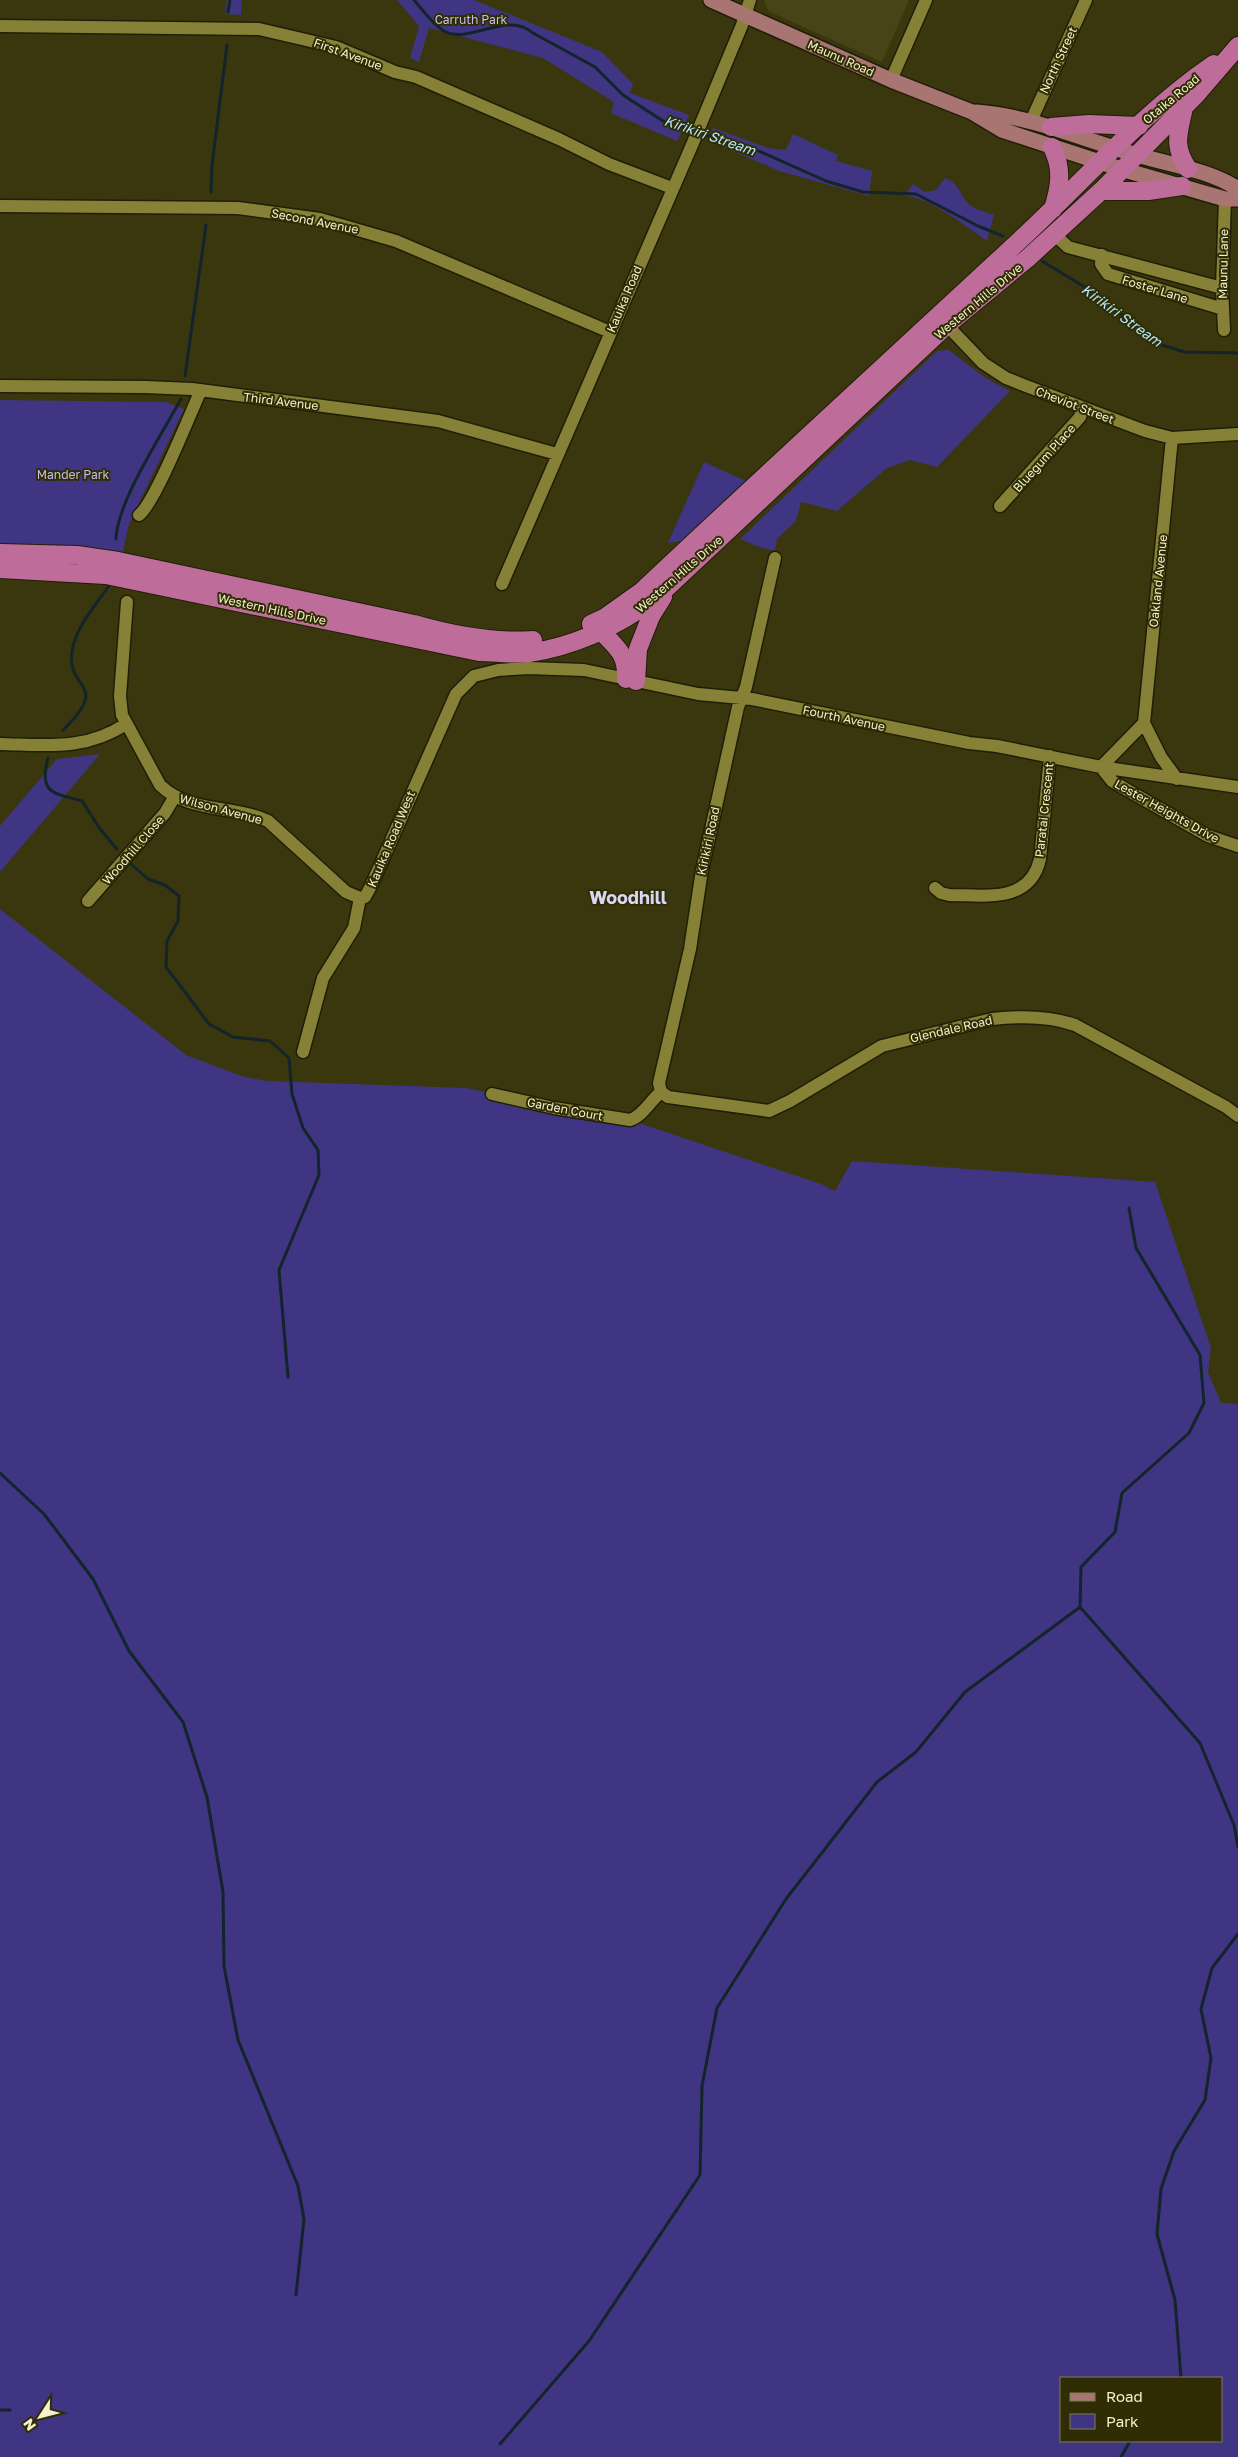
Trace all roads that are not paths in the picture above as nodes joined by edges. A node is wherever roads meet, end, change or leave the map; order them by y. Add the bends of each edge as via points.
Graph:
1 (711, 0) edge
2 (750, 0) edge
3 (926, 0) edge
4 (1086, 0) edge
5 (745, 15) junction
6 (0, 26) edge
7 (1234, 50) edge
8 (890, 80) junction
9 (1184, 107) junction
10 (972, 112) junction
11 (1031, 121) junction
12 (1138, 126) junction
13 (1051, 127) junction
14 (1052, 147) junction
15 (1116, 149) junction
16 (1136, 155) junction
17 (1102, 163) junction
18 (1122, 169) junction
19 (1188, 169) junction
20 (1182, 186) junction
21 (672, 188) junction
22 (1238, 189) edge
23 (1101, 190) junction
24 (1232, 199) edge
25 (0, 206) edge
26 (1053, 209) junction
27 (1054, 234) junction
28 (1102, 255) junction
29 (1222, 288) junction
30 (1223, 309) junction
31 (942, 320) junction
32 (1224, 330) dead end
33 (610, 332) junction
34 (0, 386) edge
35 (201, 390) junction
36 (1083, 408) junction
37 (833, 423) junction
38 (1238, 434) edge
39 (1172, 438) junction
40 (557, 454) junction
41 (1000, 506) dead end
42 (139, 515) dead end
43 (0, 553) edge
44 (775, 558) dead end
45 (0, 569) edge
46 (502, 584) dead end
47 (668, 587) junction
48 (127, 602) dead end
49 (602, 632) junction
50 (631, 680) junction
51 (466, 682) joint
52 (740, 699) junction
53 (1144, 723) junction
54 (126, 724) junction
55 (0, 744) edge
56 (1050, 756) junction
57 (1101, 767) junction
58 (1177, 779) junction
59 (1238, 787) edge
60 (175, 796) junction
61 (1238, 846) edge
62 (935, 888) dead end
63 (360, 898) junction
64 (88, 901) dead end
65 (303, 1052) dead end
66 (660, 1092) junction
67 (492, 1094) dead end
68 (1238, 1116) edge

1 - 5 main road, Maunu Road
2 - 5 street, Kauika Road
3 - 8 street
4 - 11 street, North Street
5 - 8 main road, Maunu Road
5 - 21 street, Kauika Road
6 - 21 street, First Avenue via 244,28 308,39 416,77 609,164
7 - 9 highway, Otaika Road
7 - 12 highway, Otaika Road via 1189,82
8 - 10 main road, Maunu Road
9 - 16 highway, Otaika Road
9 - 19 highway via 1177,143
10 - 11 main road, Maunu Road
10 - 14 main road, Maunu Road via 1002,130
11 - 13 main road, Maunu Road
12 - 13 highway via 1089,124
12 - 15 highway, Otaika Road
13 - 15 main road, Maunu Road
14 - 17 main road, Maunu Road
14 - 26 highway via 1060,171
15 - 16 main road, Maunu Road
15 - 17 highway, Western Hills Drive
16 - 18 highway, Western Hills Drive
16 - 19 main road, Maunu Road
17 - 18 main road, Maunu Road
17 - 26 highway, Western Hills Drive
18 - 20 main road, Maunu Road
18 - 23 highway, Western Hills Drive
19 - 22 main road, Maunu Road
20 - 23 highway via 1148,191
20 - 24 main road, Maunu Road
21 - 33 street, Kauika Road
23 - 27 highway, Western Hills Drive
24 - 29 street, Maunu Lane
25 - 33 street, Second Avenue via 212,207 320,219 396,241
26 - 31 highway, Western Hills Drive
27 - 28 street, Foster Lane via 1068,246
27 - 31 highway, Western Hills Drive
28 - 29 street, Foster Lane
28 - 30 street, Foster Lane via 1101,264 1108,274
29 - 30 street, Maunu Lane
30 - 32 street, Maunu Lane
31 - 36 street, Cheviot Street via 972,353 999,374
31 - 37 highway, Western Hills Drive
33 - 40 street, Kauika Road
34 - 35 street, Third Avenue via 144,386
35 - 40 street, Third Avenue via 438,421
35 - 42 street via 159,484 146,509
36 - 39 street, Cheviot Street
36 - 41 street, Bluegum Place via 1080,417
37 - 43 highway, Western Hills Drive via 642,591 604,618 568,634 542,639 515,642 451,635 404,622 85,556
37 - 47 highway, Western Hills Drive
38 - 39 street, Cheviot Street
39 - 53 street, Oakland Avenue
40 - 46 street, Kauika Road
44 - 52 street, Kirikiri Road via 746,687
45 - 49 highway, Western Hills Drive via 106,575 479,652 528,653 560,647
47 - 49 highway, Western Hills Drive via 637,612
47 - 50 highway via 643,635
48 - 54 street, Wilson Avenue via 120,696
49 - 50 highway via 621,651
50 - 51 street, Fourth Avenue via 584,670 528,668 485,672
50 - 52 street, Fourth Avenue
51 - 63 street, Kauika Road West via 445,714 371,886
52 - 56 street, Fourth Avenue
52 - 66 street, Kirikiri Road via 702,870 690,950 659,1083
53 - 57 street
53 - 58 street via 1161,757
54 - 55 street via 83,744
54 - 60 street, Wilson Avenue via 160,785
56 - 57 street, Fourth Avenue
56 - 62 street, Paratai Crescent via 1040,859 1031,879 1016,891 1005,894 949,895
57 - 58 street, Fourth Avenue
57 - 61 street, Lester Heights Drive via 1112,781 1122,787 1208,836
58 - 59 street, Fourth Avenue
60 - 63 street, Wilson Avenue via 268,821 346,892
60 - 64 street, Woodhill Close via 165,813
63 - 65 street, Kauika Road West via 354,928 322,978
66 - 67 street, Garden Court via 638,1117 625,1120
66 - 68 street, Glendale Road via 668,1097 769,1111 882,1046 992,1019 1062,1020 1218,1102

